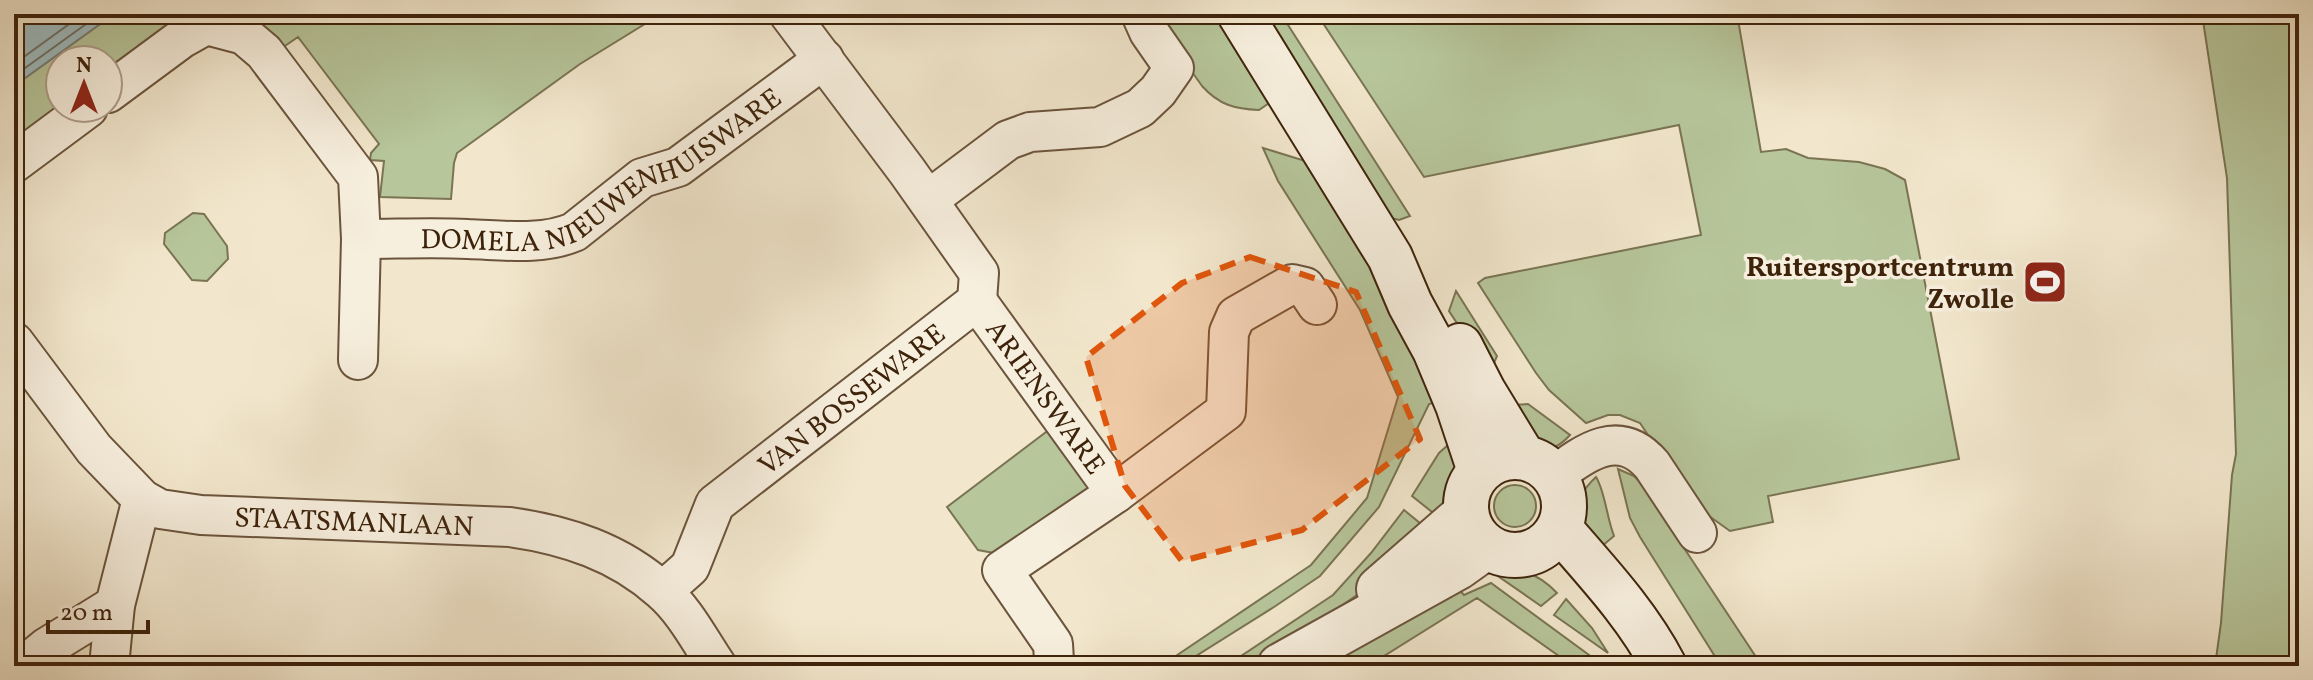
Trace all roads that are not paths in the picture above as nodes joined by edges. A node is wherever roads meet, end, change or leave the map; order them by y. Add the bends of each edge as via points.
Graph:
1 (789, 14) edge
2 (1141, 14) edge
3 (1240, 14) edge
4 (203, 20) edge
5 (824, 59) junction
6 (124, 81) edge
7 (66, 124) edge
8 (14, 163) edge
9 (928, 200) junction
10 (361, 239) junction
11 (1390, 257) junction
12 (977, 301) junction
13 (1317, 305) dead end
14 (14, 342) edge
15 (358, 360) dead end
16 (1538, 466) junction
17 (1480, 471) junction
18 (1116, 493) junction
19 (142, 499) junction
20 (1475, 531) junction
21 (1697, 533) dead end
22 (1549, 538) junction
23 (663, 591) junction
24 (115, 605) junction
25 (1293, 658) edge
26 (48, 660) edge
27 (109, 666) edge
28 (717, 666) edge
29 (1051, 666) edge
30 (1640, 666) edge
31 (1664, 666) edge

1 - 5 street
2 - 9 street via 1174,68 1140,108 1100,127 1030,132 1008,140
3 - 11 main road
4 - 6 street
4 - 10 street via 244,35 264,52 358,177
5 - 9 street
5 - 10 street, DOMELA NIEUWENHUISWARE via 678,167 642,178 562,237
7 - 8 street
9 - 12 street via 979,273
10 - 15 street
11 - 16 main road via 1429,296 1483,391
11 - 17 main road via 1435,350
12 - 18 street, ARIENSWARE
12 - 23 street, VAN BOSSEWARE via 715,504 690,567
13 - 18 street, ARIENSWARE via 1305,287 1292,284 1236,316 1229,332 1226,411
14 - 19 street, STAATSMANLAAN via 94,449
16 - 17 main road via 1491,463
16 - 21 street via 1600,447 1635,450 1652,465
16 - 22 main road via 1561,489 1564,503 1563,518
17 - 20 main road via 1469,489
18 - 29 street, ARIENSWARE via 1002,570 1053,644
19 - 23 street, STAATSMANLAAN via 160,509 201,515 550,533 587,544
19 - 24 street
20 - 22 main road via 1496,553 1518,555
20 - 25 main road via 1458,567
22 - 30 main road
22 - 31 main road via 1621,599
23 - 28 street, STAATSMANLAAN
24 - 26 street
24 - 27 street

